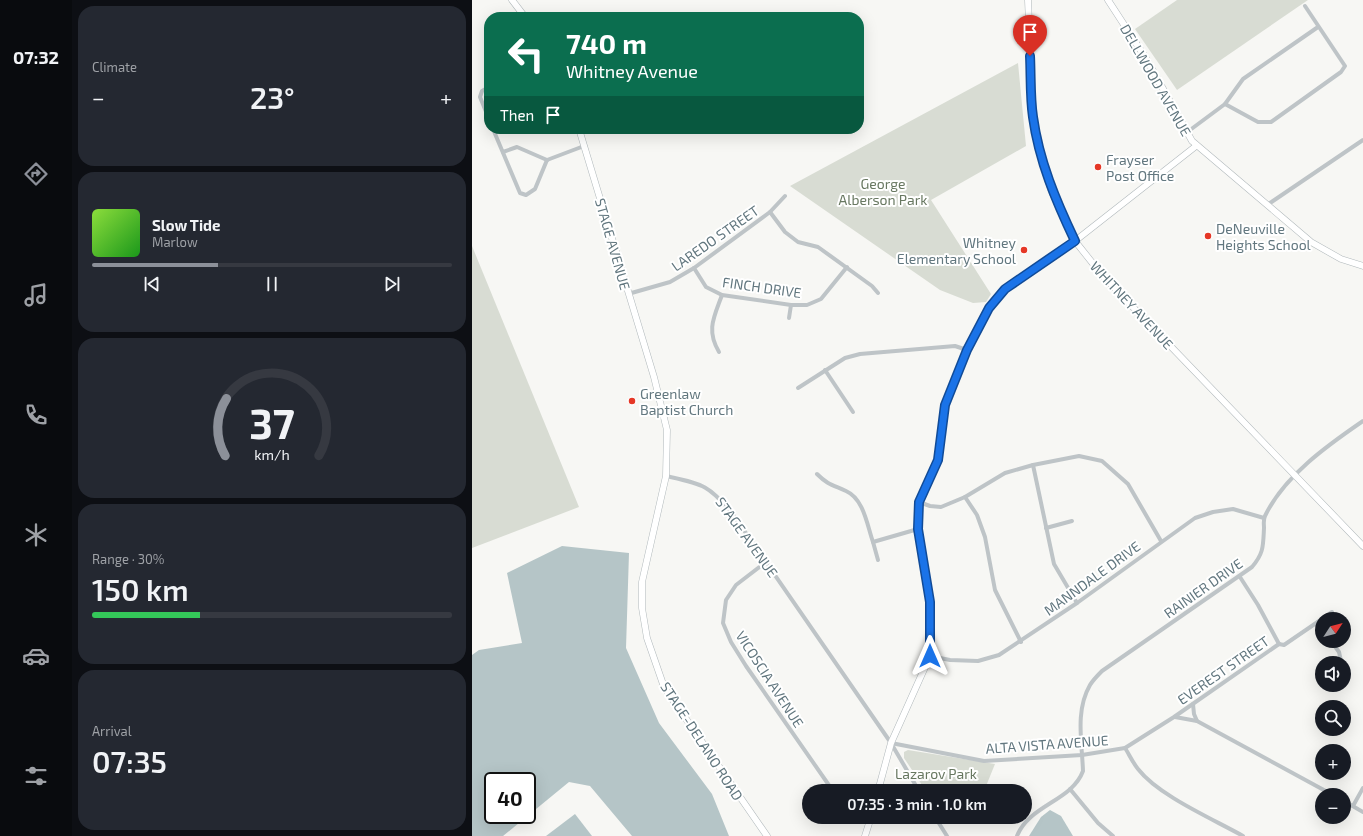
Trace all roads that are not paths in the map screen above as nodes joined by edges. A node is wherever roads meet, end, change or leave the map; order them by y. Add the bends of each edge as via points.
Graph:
1 (512, 0) edge
2 (1028, 0) edge
3 (1108, 0) edge
4 (1305, 6) dead end
5 (521, 12) edge
6 (1318, 27) junction
7 (484, 90) edge
8 (1225, 104) junction
9 (484, 107) edge
10 (1186, 133) junction
11 (495, 134) edge
12 (580, 134) edge
13 (1363, 140) edge
14 (584, 146) junction
15 (1196, 146) junction
16 (503, 152) junction
17 (547, 160) junction
18 (785, 196) dead end
19 (1267, 205) junction
20 (770, 212) junction
21 (1075, 241) junction
22 (1363, 266) edge
23 (847, 267) junction
24 (694, 268) junction
25 (878, 293) dead end
26 (628, 295) junction
27 (722, 295) junction
28 (791, 305) junction
29 (789, 318) dead end
30 (967, 350) junction
31 (719, 352) dead end
32 (824, 370) junction
33 (798, 388) dead end
34 (853, 412) dead end
35 (1363, 421) edge
36 (1033, 465) junction
37 (817, 474) dead end
38 (666, 476) junction
39 (1296, 476) junction
40 (965, 497) junction
41 (919, 502) junction
42 (1264, 518) junction
43 (1072, 521) dead end
44 (1046, 528) junction
45 (918, 529) junction
46 (1161, 540) junction
47 (873, 542) junction
48 (1363, 546) edge
49 (878, 560) dead end
50 (766, 562) junction
51 (1240, 577) junction
52 (1077, 603) junction
53 (1315, 624) edge
54 (1021, 642) junction
55 (1279, 644) junction
56 (930, 656) junction
57 (1193, 704) junction
58 (1174, 717) junction
59 (1197, 721) junction
60 (891, 743) junction
61 (1125, 748) junction
62 (1082, 755) junction
63 (828, 784) edge
64 (880, 784) edge
65 (915, 784) edge
66 (1070, 788) junction
67 (1319, 788) edge
68 (1363, 788) edge
69 (1353, 806) joint
70 (1363, 812) edge
71 (869, 824) edge
72 (939, 824) edge
73 (767, 836) edge
74 (865, 836) edge
75 (947, 836) edge
76 (1016, 836) edge
77 (1113, 836) edge
78 (1243, 836) edge

1 - 5 main road
2 - 21 main road, WHITNEY AVENUE via 1033,116 1038,147 1051,190
3 - 10 main road, DELLWOOD AVENUE via 1147,60
4 - 6 street
6 - 8 street via 1243,79
6 - 8 street via 1345,66 1341,72 1272,122 1258,122
7 - 9 street via 480,97
8 - 10 street
10 - 15 main road, DELLWOOD AVENUE
11 - 16 street
12 - 14 main road, STAGE AVENUE
13 - 19 street
14 - 17 street
14 - 26 main road, STAGE AVENUE
15 - 19 main road, DELLWOOD AVENUE
15 - 21 main road
16 - 17 street via 517,147
16 - 17 street via 520,193 526,195 535,189
18 - 20 street, LAREDO STREET
19 - 22 main road, DELLWOOD AVENUE via 1311,242 1341,259
20 - 23 street via 798,242 818,247
20 - 24 street, LAREDO STREET
21 - 30 main road via 1005,289 989,308
21 - 39 main road, WHITNEY AVENUE via 1102,275
23 - 25 street
23 - 28 street, FINCH DRIVE via 821,299 807,305
24 - 26 street, LAREDO STREET via 670,282
24 - 27 street, FINCH DRIVE via 706,287
26 - 38 main road, STAGE AVENUE via 663,407 667,430
27 - 28 street, FINCH DRIVE
27 - 31 street via 712,322 712,340
28 - 29 street
30 - 32 street via 956,346 860,354 845,358
30 - 41 main road via 945,405 938,460
32 - 33 street
32 - 34 street
35 - 39 street, RAINIER DRIVE via 1317,454
36 - 40 street via 1005,473
36 - 44 street
36 - 46 street via 1079,456 1102,460 1128,484
37 - 47 street via 825,483 855,497 862,508
38 - 50 street, STAGE AVENUE via 704,485 719,497
38 - 73 main road, STAGE-DELANO ROAD via 642,582 642,608 647,638 664,687
39 - 42 street, RAINIER DRIVE via 1275,498
39 - 48 main road, WHITNEY AVENUE
40 - 41 street via 941,507
40 - 54 street via 977,515 995,590
41 - 45 main road
42 - 46 street, MANNDALE DRIVE via 1232,509 1213,512 1195,518
42 - 51 street, RAINIER DRIVE via 1261,557
43 - 44 street
44 - 52 street via 1054,564
45 - 47 street
45 - 56 main road via 930,602
46 - 52 street, MANNDALE DRIVE
47 - 49 street
50 - 60 street, STAGE AVENUE
50 - 63 street, VICOSCIA AVENUE via 732,590 726,600 723,623 746,666
51 - 55 street, EVEREST STREET
51 - 62 street, RAINIER DRIVE via 1102,671 1090,684 1082,703 1080,720
52 - 54 street, MANNDALE DRIVE
53 - 55 street via 1284,645
54 - 56 street, MANNDALE DRIVE via 999,654 978,661
55 - 57 street, EVEREST STREET
56 - 60 main road
57 - 58 street, EVEREST STREET
57 - 59 street
58 - 59 street
58 - 61 street, ALTA VISTA AVENUE
59 - 67 street
60 - 62 street, ALTA VISTA AVENUE via 984,761
60 - 64 main road
60 - 65 street, STAGE AVENUE
61 - 62 street, ALTA VISTA AVENUE
61 - 78 street via 1137,769 1150,782
62 - 66 street, RAINIER DRIVE via 1083,770 1080,778
66 - 76 street, RAINIER DRIVE via 1023,822
66 - 77 street via 1098,823
68 - 69 street
69 - 70 street
71 - 74 main road
72 - 75 street

